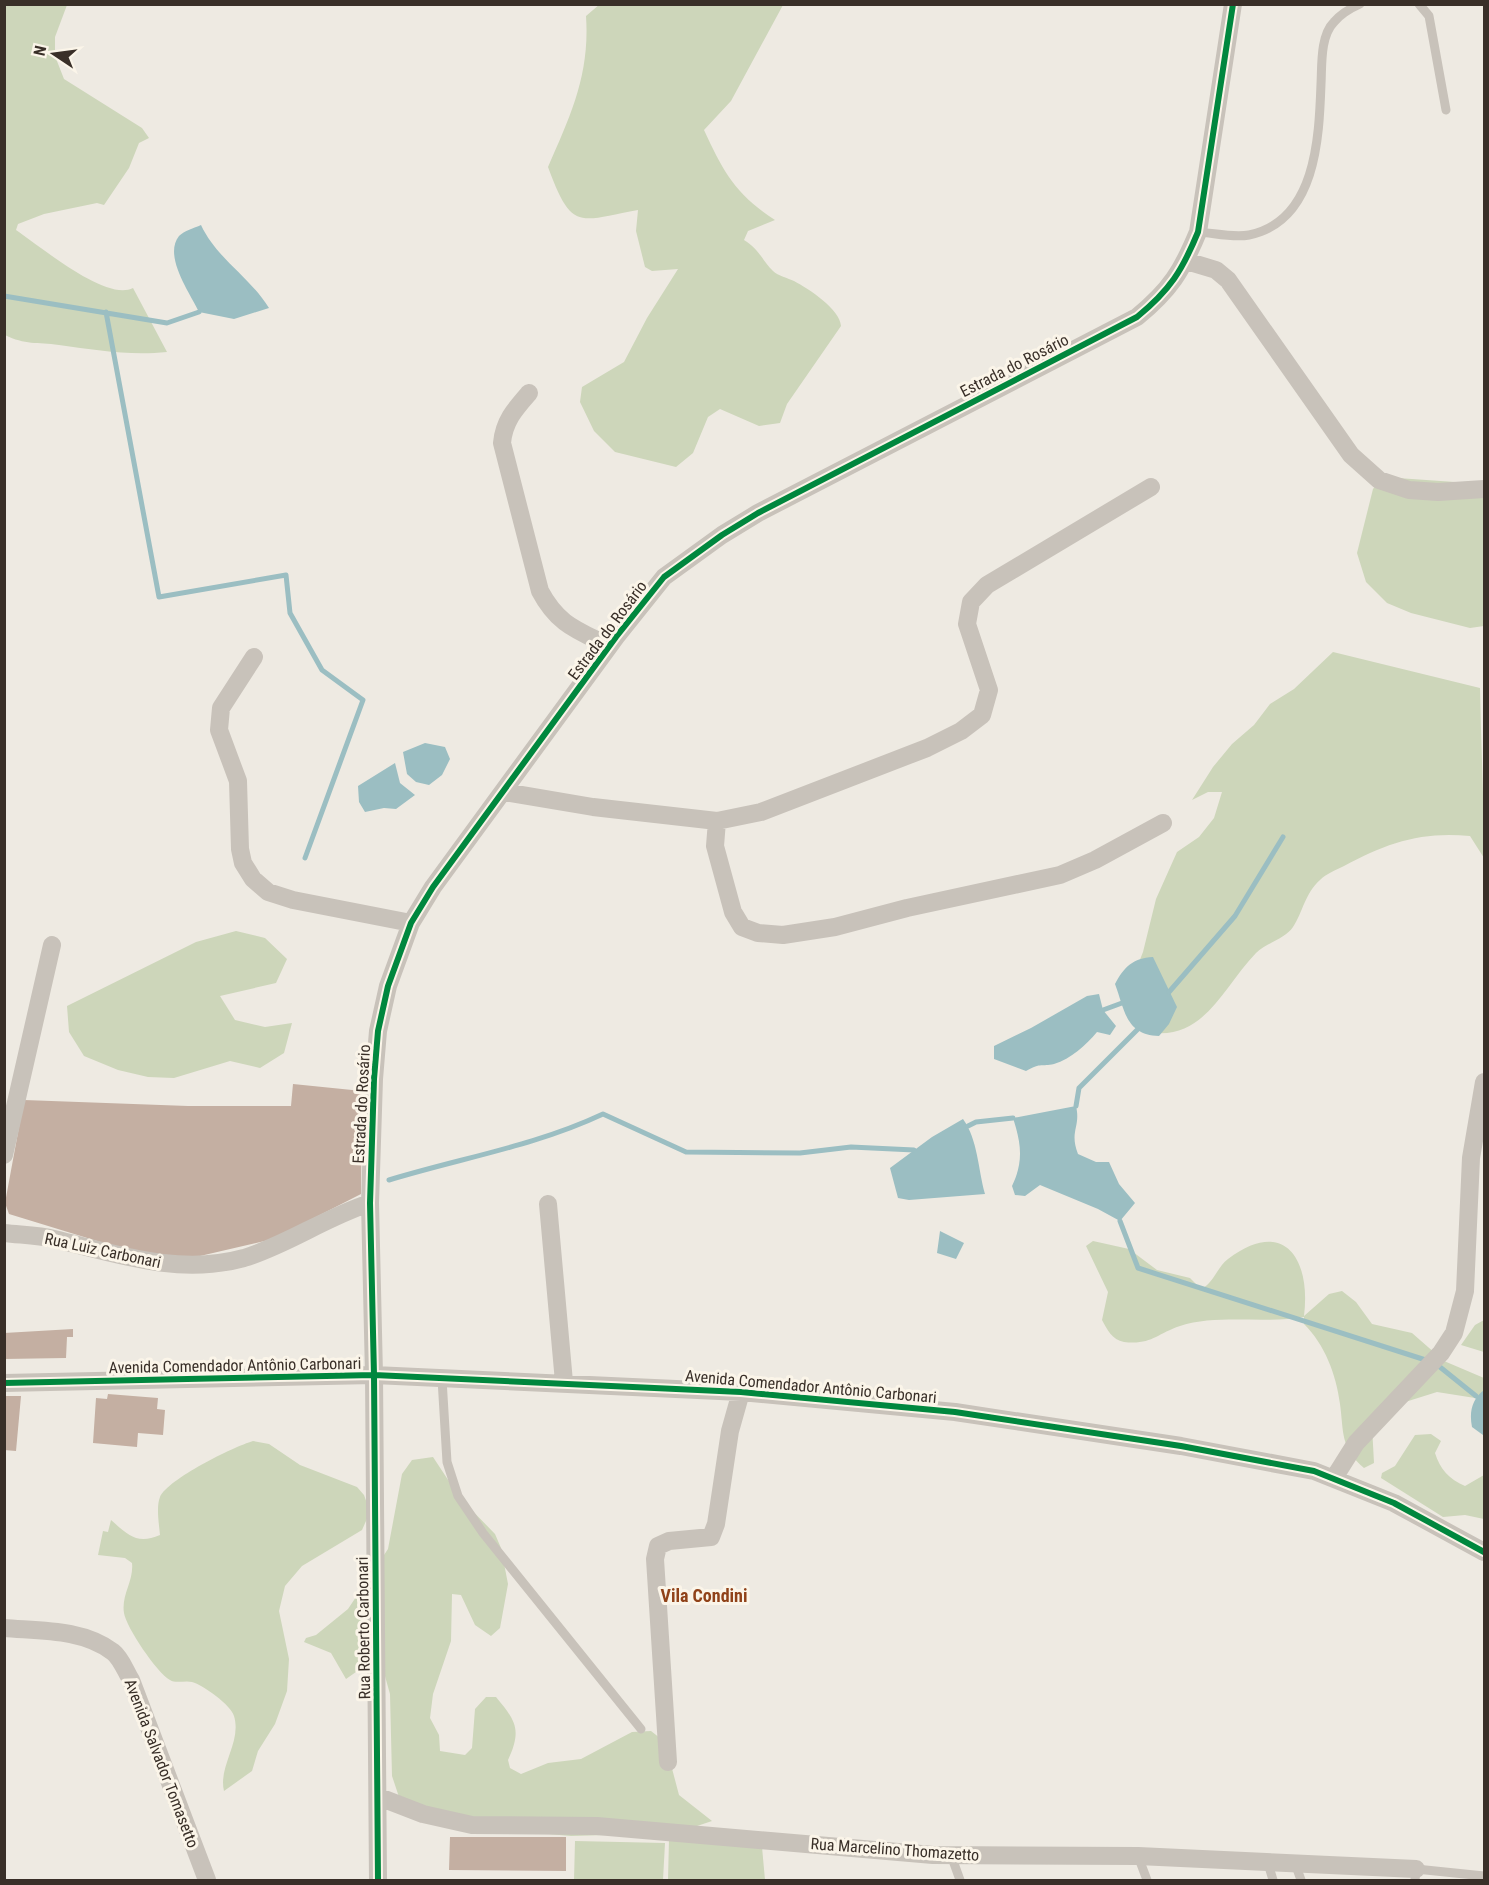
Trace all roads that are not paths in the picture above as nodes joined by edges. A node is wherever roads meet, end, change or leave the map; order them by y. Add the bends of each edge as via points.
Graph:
1 (1233, 4) edge
2 (1360, 4) edge
3 (1419, 4) edge
4 (1446, 110) dead end
5 (1198, 232) junction
6 (1186, 261) junction
7 (529, 393) dead end
8 (1150, 487) dead end
9 (1485, 489) edge
10 (609, 646) junction
11 (254, 657) dead end
12 (504, 792) junction
13 (717, 821) junction
14 (1162, 823) dead end
15 (411, 923) junction
16 (52, 945) dead end
17 (1485, 1082) edge
18 (4, 1155) edge
19 (370, 1203) junction
20 (548, 1203) dead end
21 (4, 1233) edge
22 (374, 1375) junction
23 (442, 1379) junction
24 (564, 1382) junction
25 (4, 1383) edge
26 (741, 1392) junction
27 (1334, 1478) junction
28 (1485, 1552) edge
29 (4, 1628) edge
30 (641, 1729) dead end
31 (668, 1762) dead end
32 (379, 1797) junction
33 (951, 1855) junction
34 (1138, 1856) junction
35 (1267, 1860) junction
36 (1295, 1862) junction
37 (1415, 1875) edge
38 (1485, 1876) edge
39 (207, 1881) edge
40 (378, 1881) edge
41 (960, 1881) edge
42 (1147, 1881) edge
43 (1274, 1881) edge
44 (1301, 1881) edge

1 - 5 street, Estrada do Rosário
2 - 5 lane via 1332,23 1322,54 1314,166 1296,206 1272,228 1246,235
3 - 4 lane via 1429,16
5 - 6 street, Estrada do Rosário
6 - 9 street via 1216,270 1228,280 1351,455 1379,480 1409,490
6 - 10 street, Estrada do Rosário via 1164,294 1137,317 722,535 664,577
7 - 10 street via 509,417 502,443 540,591 550,611
8 - 13 street via 987,585 971,602 967,624 989,690 982,716 962,731 905,756 761,812
10 - 12 street, Estrada do Rosário
11 - 15 street via 221,708 219,730 238,781 243,863 253,879 276,895
12 - 13 street
12 - 15 street, Estrada do Rosário via 433,886
13 - 14 street via 716,846 733,912 742,927 783,935 835,927 1060,875
15 - 19 street, Estrada do Rosário via 391,976 378,1031
16 - 18 street
17 - 27 street via 1471,1158 1465,1291 1454,1333 1441,1353 1356,1443
19 - 21 street, Rua Luiz Carbonari via 245,1257 212,1264 136,1260 52,1239
19 - 22 street, Estrada do Rosário
20 - 24 street
22 - 23 street, Avenida Comendador Antônio Carbonari
22 - 25 street, Avenida Comendador Antônio Carbonari
22 - 32 street, Rua Roberto Carbonari
23 - 24 street, Avenida Comendador Antônio Carbonari
23 - 30 lane via 447,1462 458,1496 483,1533
24 - 26 street, Avenida Comendador Antônio Carbonari
26 - 27 street, Avenida Comendador Antônio Carbonari via 966,1414 1181,1446
26 - 31 street via 711,1537 669,1540 658,1546 655,1559
27 - 28 street, Avenida Comendador Antônio Carbonari via 1394,1503
29 - 39 street, Avenida Salvador Tomasetto via 61,1632 87,1638 115,1653 131,1680
32 - 33 street, Rua Marcelino Thomazetto via 423,1814 472,1825 597,1826
32 - 40 street, Rua Roberto Carbonari
33 - 34 street, Rua Marcelino Thomazetto
33 - 41 lane
34 - 35 street, Rua Marcelino Thomazetto
34 - 42 lane
35 - 36 street, Rua Marcelino Thomazetto
35 - 43 lane
36 - 37 street, Rua Marcelino Thomazetto
36 - 44 lane
37 - 38 lane

